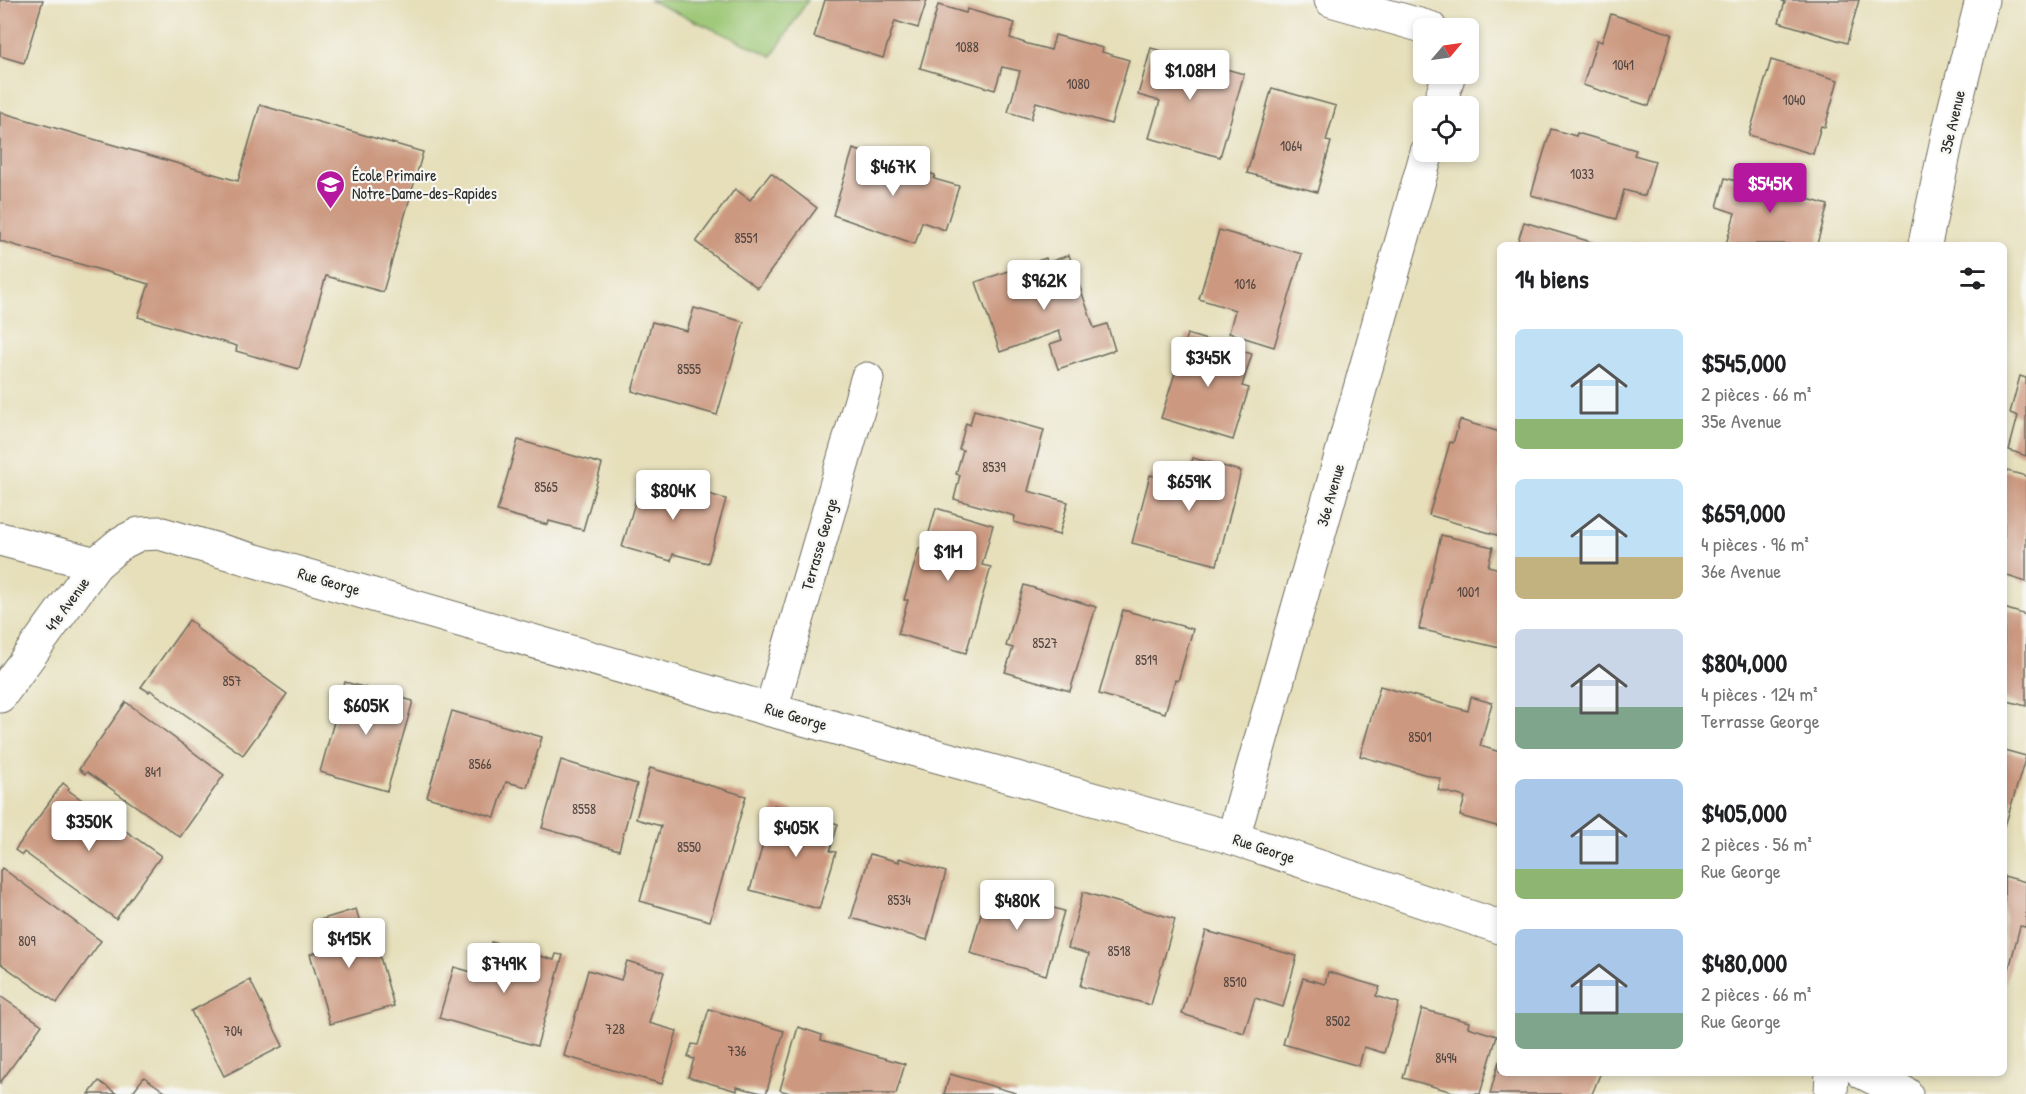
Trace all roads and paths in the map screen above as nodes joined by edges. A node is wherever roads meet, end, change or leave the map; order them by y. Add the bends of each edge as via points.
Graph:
1 (1331, 0) edge
2 (1982, 0) edge
3 (1413, 23) edge
4 (1424, 162) edge
5 (1925, 242) edge
6 (867, 379) dead end
7 (0, 539) edge
8 (96, 564) junction
9 (0, 696) edge
10 (771, 710) junction
11 (1233, 838) junction
12 (1497, 926) edge
13 (1832, 1076) edge
14 (1870, 1076) edge
15 (1831, 1094) edge
16 (1906, 1094) edge

1 - 3 street
2 - 5 street, 35e Avenue
4 - 11 street, 36e Avenue
6 - 10 street, Terrasse George
7 - 8 street, 41e Avenue
8 - 9 street, 41e Avenue
8 - 10 street, Rue George via 139,534 159,533
10 - 11 street, Rue George
11 - 12 street, Rue George
13 - 15 street
14 - 16 street

